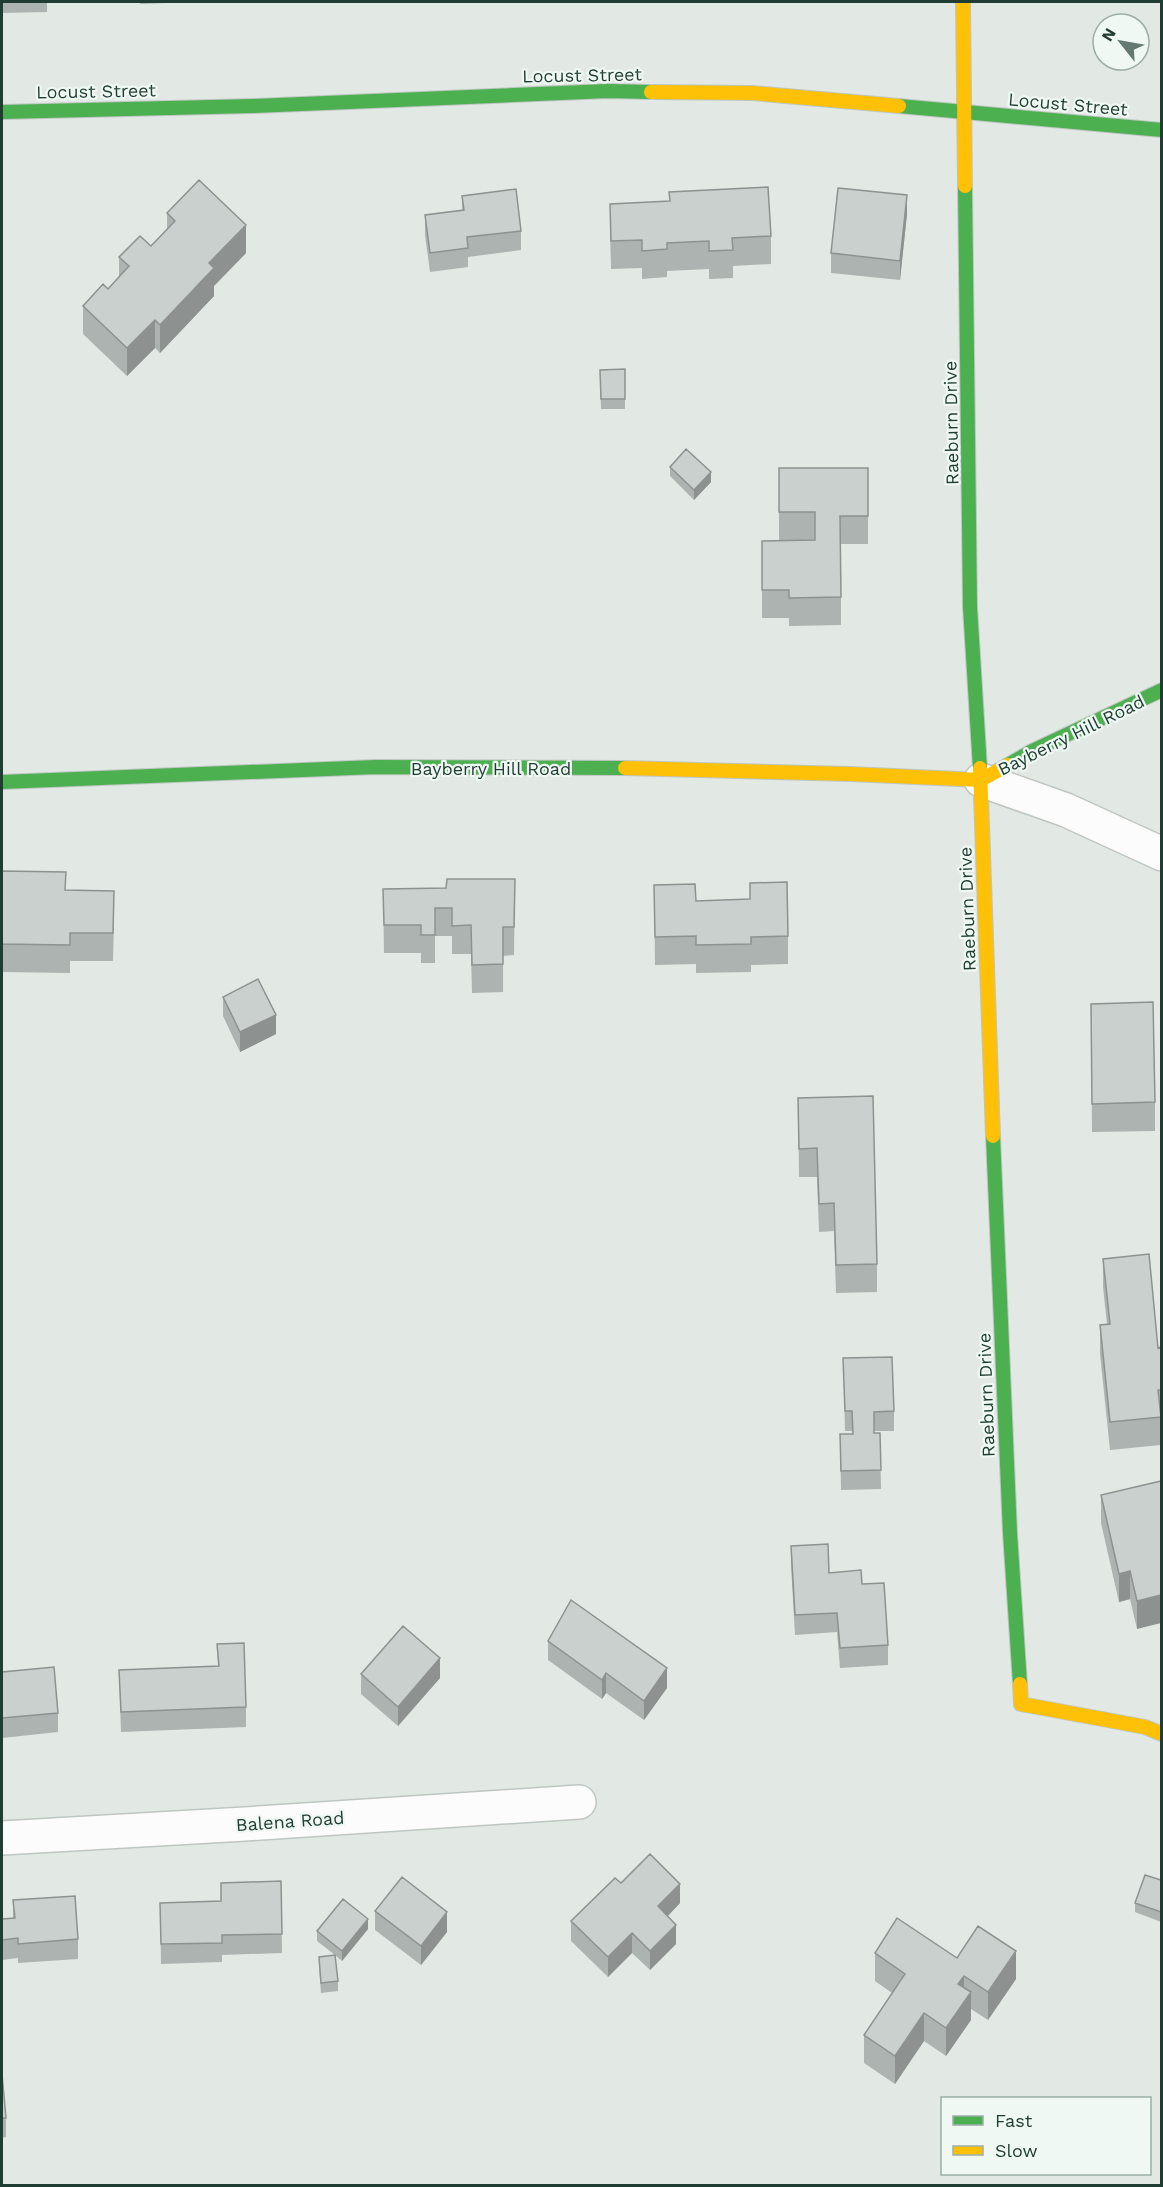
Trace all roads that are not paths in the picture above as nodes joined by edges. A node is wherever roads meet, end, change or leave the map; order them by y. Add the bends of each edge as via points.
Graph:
1 (963, 2) edge
2 (2, 112) edge
3 (966, 113) junction
4 (1161, 130) edge
5 (1161, 690) edge
6 (981, 780) junction
7 (2, 782) edge
8 (1161, 854) edge
9 (1161, 1734) edge
10 (579, 1802) dead end
11 (2, 1838) edge

1 - 3 street, Raeburn Drive
2 - 3 street, Locust Street via 608,91 752,93
3 - 4 street, Locust Street
3 - 6 street, Raeburn Drive via 970,607
5 - 6 street, Bayberry Hill Road via 1032,751
6 - 7 street, Bayberry Hill Road via 629,768 376,767
6 - 8 street, Bayberry Hill Road via 1066,810
6 - 9 street, Raeburn Drive via 1009,1510 1021,1704 1145,1727
10 - 11 street, Balena Road

